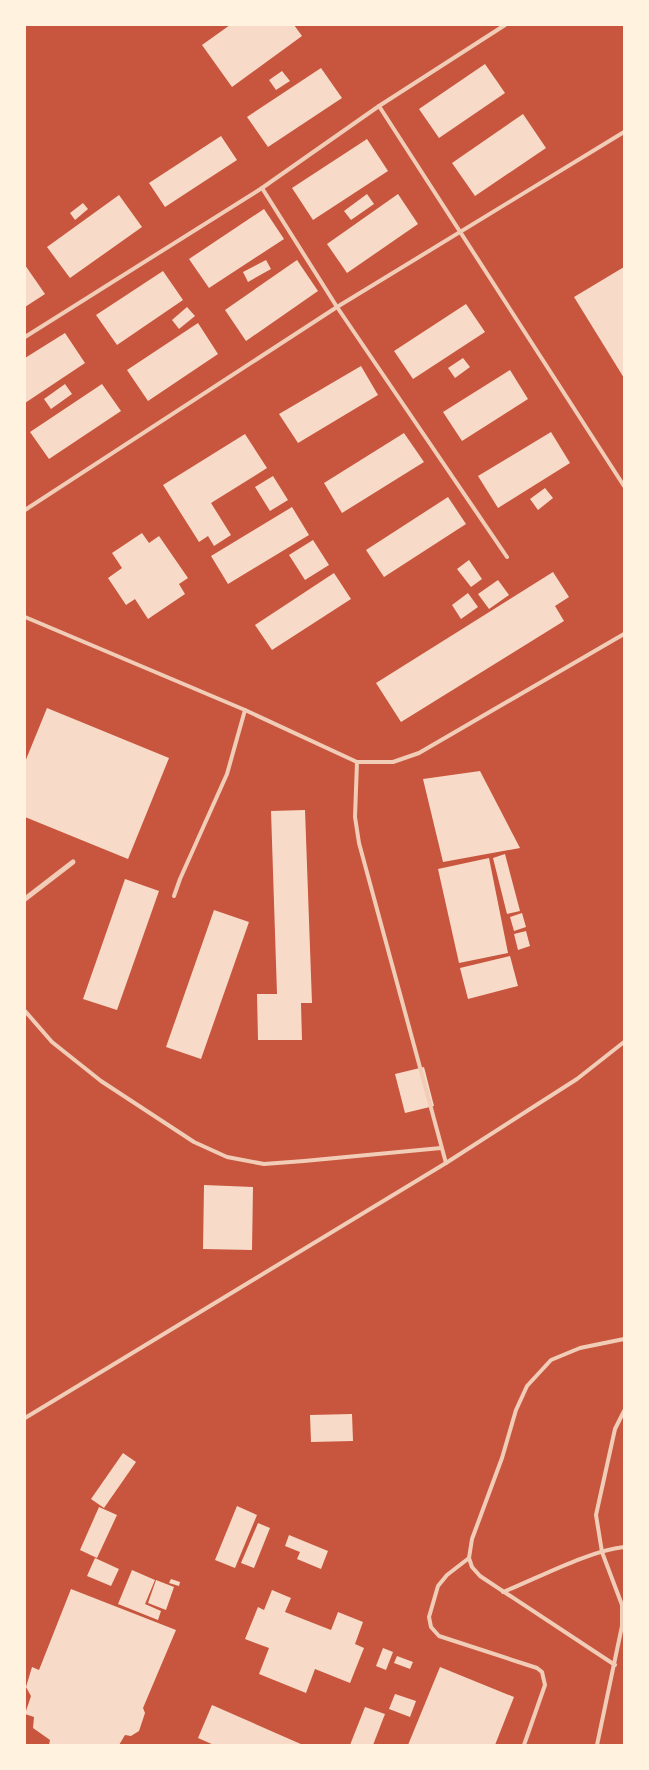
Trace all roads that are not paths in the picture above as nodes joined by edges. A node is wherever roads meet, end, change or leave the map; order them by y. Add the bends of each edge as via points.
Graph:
1 (505, 25) edge
2 (379, 106) junction
3 (624, 132) edge
4 (262, 188) junction
5 (460, 230) junction
6 (337, 306) junction
7 (25, 337) edge
8 (624, 486) edge
9 (25, 510) edge
10 (507, 557) dead end
11 (25, 617) edge
12 (624, 634) edge
13 (245, 710) junction
14 (357, 762) junction
15 (73, 862) dead end
16 (174, 896) dead end
17 (25, 899) edge
18 (25, 1011) edge
19 (624, 1042) edge
20 (441, 1148) junction
21 (446, 1163) junction
22 (624, 1339) edge
23 (624, 1411) edge
24 (25, 1418) edge
25 (624, 1547) edge
26 (602, 1552) junction
27 (469, 1558) junction
28 (503, 1592) junction
29 (615, 1665) junction
30 (524, 1745) edge
31 (597, 1745) edge

1 - 2 lane
2 - 4 lane
2 - 5 lane
3 - 5 lane
4 - 6 lane
4 - 7 lane
5 - 6 lane
5 - 8 lane
6 - 9 lane
6 - 10 lane
11 - 13 lane
12 - 14 lane via 419,752 393,762
13 - 14 lane
13 - 16 lane via 226,774
14 - 20 lane via 359,843
15 - 17 street
18 - 20 lane via 52,1042 101,1081 194,1142 227,1157 264,1164
19 - 21 lane via 577,1079
20 - 21 lane
21 - 24 lane
22 - 27 lane via 580,1348 551,1360 527,1386 472,1539
23 - 26 lane via 615,1429 596,1515
25 - 26 lane
26 - 28 lane
26 - 29 lane via 622,1605
27 - 28 lane via 480,1576
27 - 30 lane via 438,1586 428,1617 438,1636 542,1672 545,1685
28 - 29 lane
29 - 31 lane

